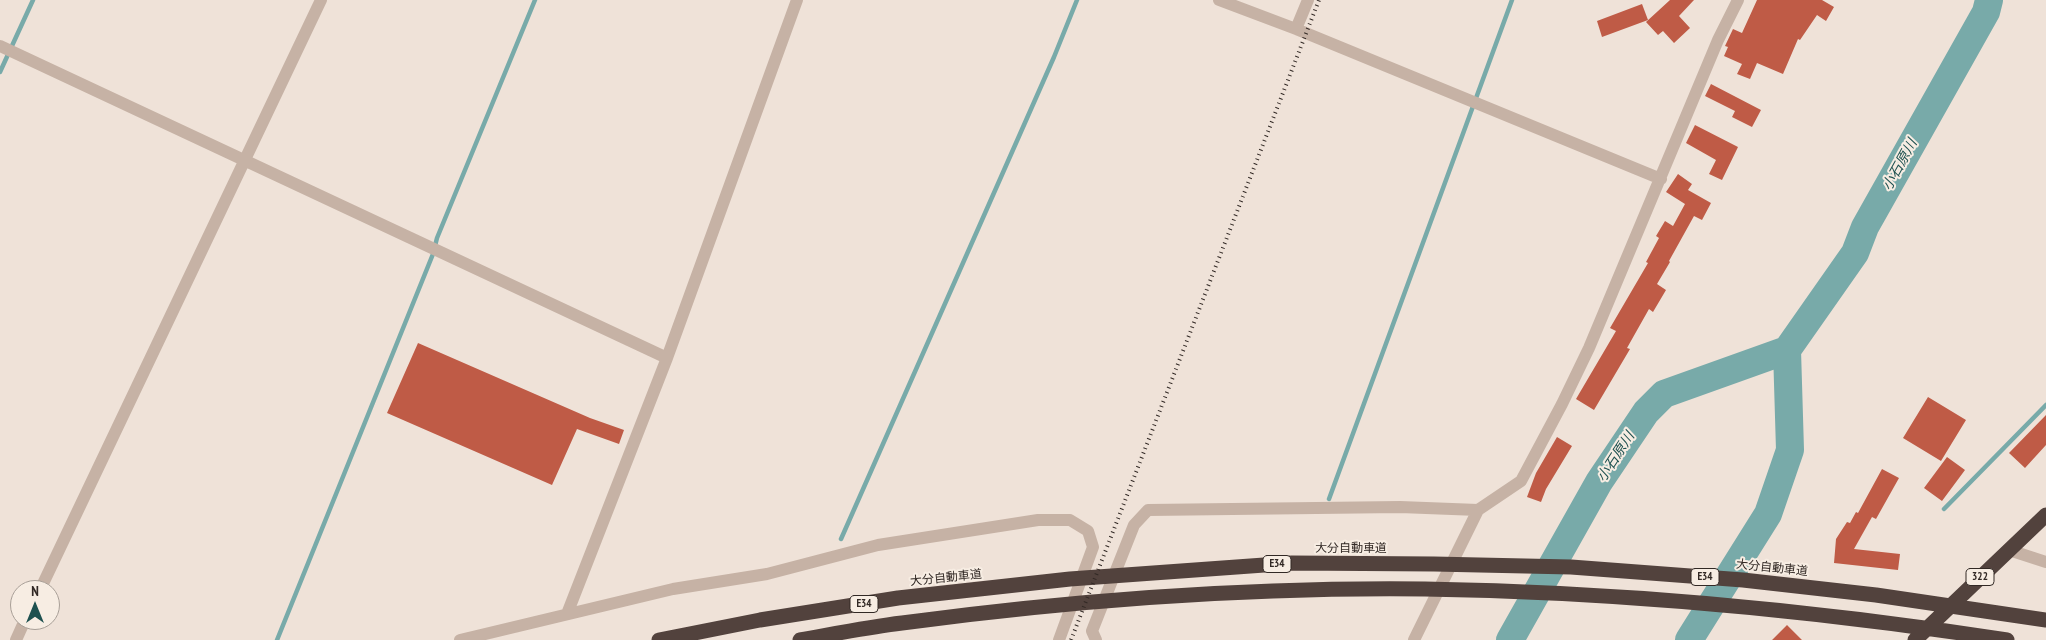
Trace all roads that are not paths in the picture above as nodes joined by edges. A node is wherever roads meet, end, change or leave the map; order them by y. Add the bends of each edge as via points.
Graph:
1 (321, 0) edge
2 (797, 0) edge
3 (1219, 0) edge
4 (1308, 0) edge
5 (1738, 0) edge
6 (1296, 29) junction
7 (0, 46) edge
8 (246, 160) junction
9 (1660, 179) junction
10 (667, 358) junction
11 (1478, 510) junction
12 (2046, 515) edge
13 (2009, 550) junction
14 (2046, 562) edge
15 (45, 580) edge
16 (567, 614) junction
17 (2046, 620) edge
18 (460, 640) edge
19 (658, 640) edge
20 (800, 640) edge
21 (1059, 640) edge
22 (1096, 640) edge
23 (1414, 640) edge
24 (1915, 640) edge
25 (2006, 640) edge

1 - 8 street
2 - 10 street
3 - 6 street
4 - 6 street
5 - 9 street
6 - 9 street
7 - 8 street
8 - 10 street
8 - 15 street
9 - 11 street via 1590,348 1521,481
10 - 16 street
11 - 22 street via 1400,507 1148,510 1134,525 1127,542 1092,631
11 - 23 street
12 - 13 highway, 322
13 - 14 street
13 - 24 highway, 322
16 - 18 street
16 - 21 street via 673,589 767,574 878,545 1038,520 1070,520 1088,531 1093,547
17 - 19 highway, 大分自動車道 / E34 via 1743,580 1572,567 1292,563 1070,579 898,598
20 - 25 highway, E34 via 901,623 1112,601 1273,591 1423,589 1570,593 1738,605

